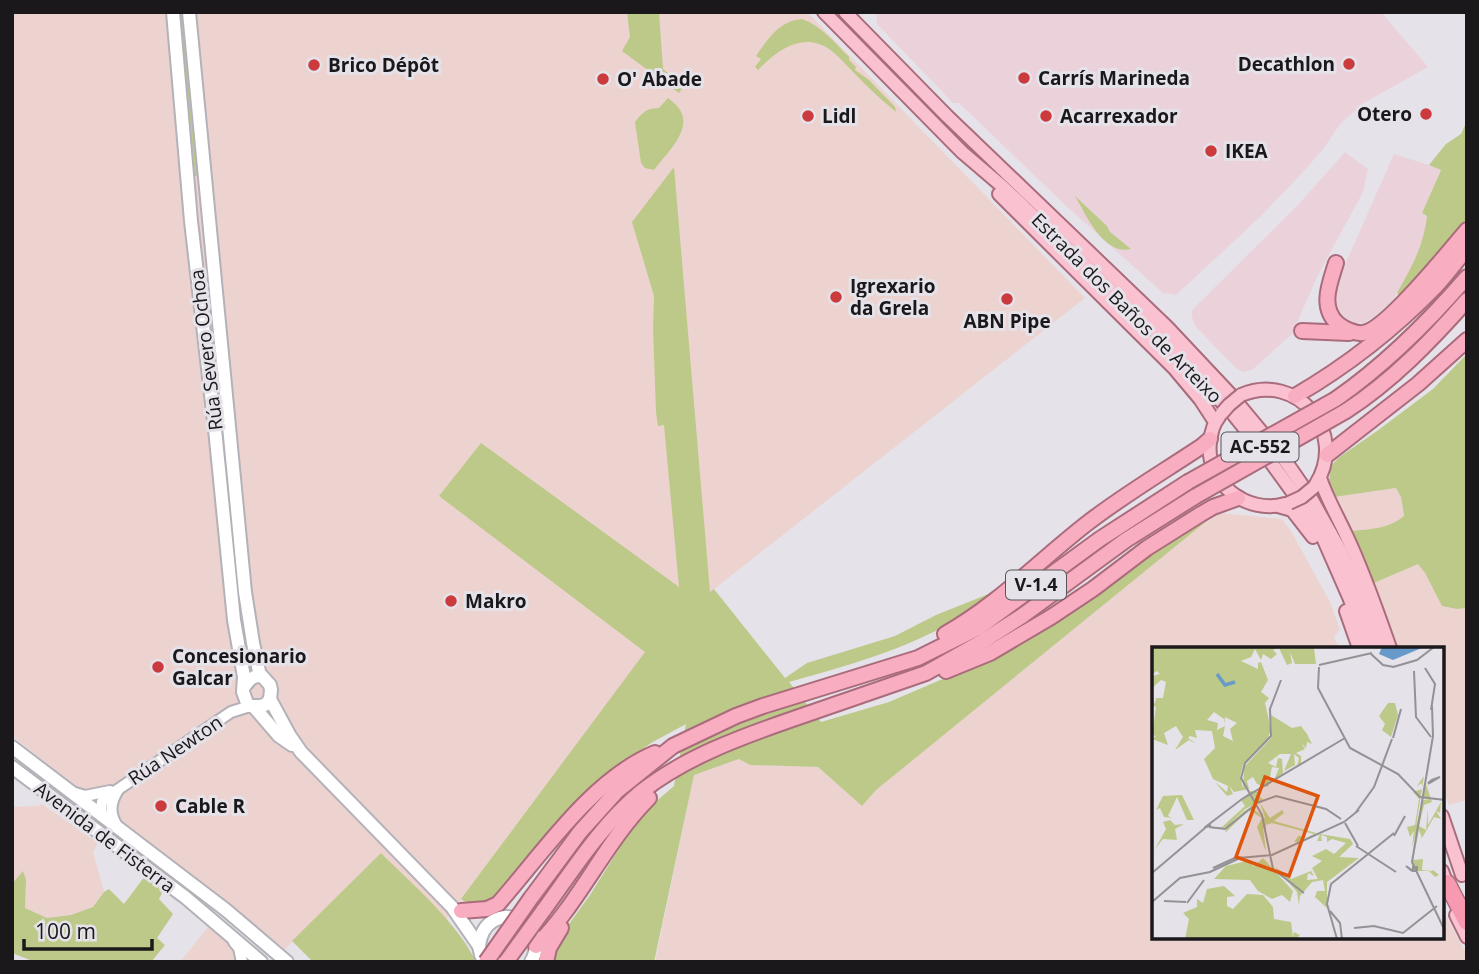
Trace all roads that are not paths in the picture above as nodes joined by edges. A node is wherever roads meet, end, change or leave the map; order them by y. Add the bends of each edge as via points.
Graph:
1 (173, 12) edge
2 (189, 12) edge
3 (824, 12) edge
4 (845, 12) edge
5 (179, 83) junction
6 (962, 152) junction
7 (1467, 230) edge
8 (1467, 248) edge
9 (1336, 263) dead end
10 (1467, 277) edge
11 (1467, 300) edge
12 (218, 308) junction
13 (1302, 331) dead end
14 (1354, 333) junction
15 (1467, 340) edge
16 (1295, 396) junction
17 (1218, 418) junction
18 (1210, 439) junction
19 (1327, 456) junction
20 (1317, 482) junction
21 (1238, 498) junction
22 (1283, 505) junction
23 (1358, 647) edge
24 (1367, 647) edge
25 (1378, 647) edge
26 (1389, 647) edge
27 (877, 672) junction
28 (926, 673) junction
29 (260, 676) junction
30 (248, 699) junction
31 (270, 699) junction
32 (673, 746) junction
33 (12, 747) edge
34 (301, 752) junction
35 (708, 752) junction
36 (12, 767) edge
37 (120, 787) junction
38 (71, 791) junction
39 (102, 816) junction
40 (1444, 826) edge
41 (117, 827) junction
42 (1444, 837) edge
43 (548, 846) junction
44 (1455, 879) edge
45 (185, 897) junction
46 (456, 909) junction
47 (494, 921) junction
48 (1467, 922) edge
49 (1467, 937) edge
50 (480, 946) junction
51 (536, 957) edge
52 (249, 960) edge
53 (278, 962) edge
54 (287, 962) edge
55 (486, 962) edge
56 (506, 962) edge

1 - 5 main road, Rúa Severo Ochoa
2 - 12 main road, Rúa Severo Ochoa
3 - 6 main road, Estrada dos Baños de Arteixo / AC-552
4 - 25 main road, Estrada dos Baños de Arteixo / AC-552 via 1167,327 1254,422 1311,498 1341,552
5 - 12 main road via 205,300 211,308
5 - 30 main road, Rúa Severo Ochoa via 233,620
6 - 17 main road, AC-552
6 - 24 main road, Estrada dos Baños de Arteixo / AC-552 via 1137,313 1252,436 1324,540
7 - 14 highway via 1376,329
8 - 16 highway via 1437,285 1382,337
9 - 14 highway via 1326,296 1330,314
10 - 27 highway, V-1.4, bridge via 1380,365 1336,399 1188,482 978,628 918,658
11 - 28 highway, V-1.4, bridge via 1382,385 1346,411 1195,496 1022,616
12 - 29 main road, Rúa Severo Ochoa via 245,592
13 - 14 highway
15 - 19 highway
16 - 17 main road, bridge via 1251,391
16 - 19 main road via 1310,407 1319,422
17 - 18 main road
18 - 21 main road via 1213,472
18 - 27 highway via 1089,522 964,624
19 - 20 main road
20 - 22 main road, bridge via 1302,497
20 - 26 main road, AC-552 via 1347,536
21 - 22 main road via 1264,506
21 - 28 highway via 1200,514 1062,610 990,653 945,672
22 - 23 main road via 1312,534
27 - 32 highway, V-1.4 via 736,716
28 - 35 highway, V-1.4
29 - 30 main road via 251,678
29 - 31 main road, Rúa Severo Ochoa via 270,685
30 - 31 main road via 265,705
30 - 34 main road, Rúa Severo Ochoa via 279,736
30 - 37 street, Rúa Newton
31 - 34 main road, Rúa Severo Ochoa
32 - 43 highway via 631,765 585,803
32 - 55 highway, V-1.4, bridge via 617,791 580,832
33 - 38 main road, Avenida de Fisterra
34 - 46 main road, Rúa Severo Ochoa
35 - 51 highway via 640,807
35 - 56 highway, V-1.4, bridge via 640,793 601,832
36 - 45 main road, Avenida de Fisterra
37 - 38 street, Avenida de Fisterra via 85,796
37 - 39 street, Avenida de Fisterra via 102,802
37 - 41 street, Rúa Newton via 111,807
38 - 39 main road, Avenida de Fisterra
39 - 41 main road, Avenida de Fisterra
39 - 45 main road via 113,833 165,874
40 - 44 main road
41 - 54 main road, Avenida de Fisterra
42 - 44 main road
43 - 46 highway via 498,904 487,909
43 - 47 highway
44 - 48 highway
44 - 49 main road via 1452,906
45 - 52 main road, Avenida de Fisterra via 223,929
46 - 47 main road, Rúa Severo Ochoa
46 - 50 main road, Rúa Severo Ochoa
47 - 50 main road via 480,937
47 - 51 main road, Rúa Severo Ochoa via 507,916 531,928
50 - 55 main road, Rúa Severo Ochoa
52 - 53 main road via 262,951

